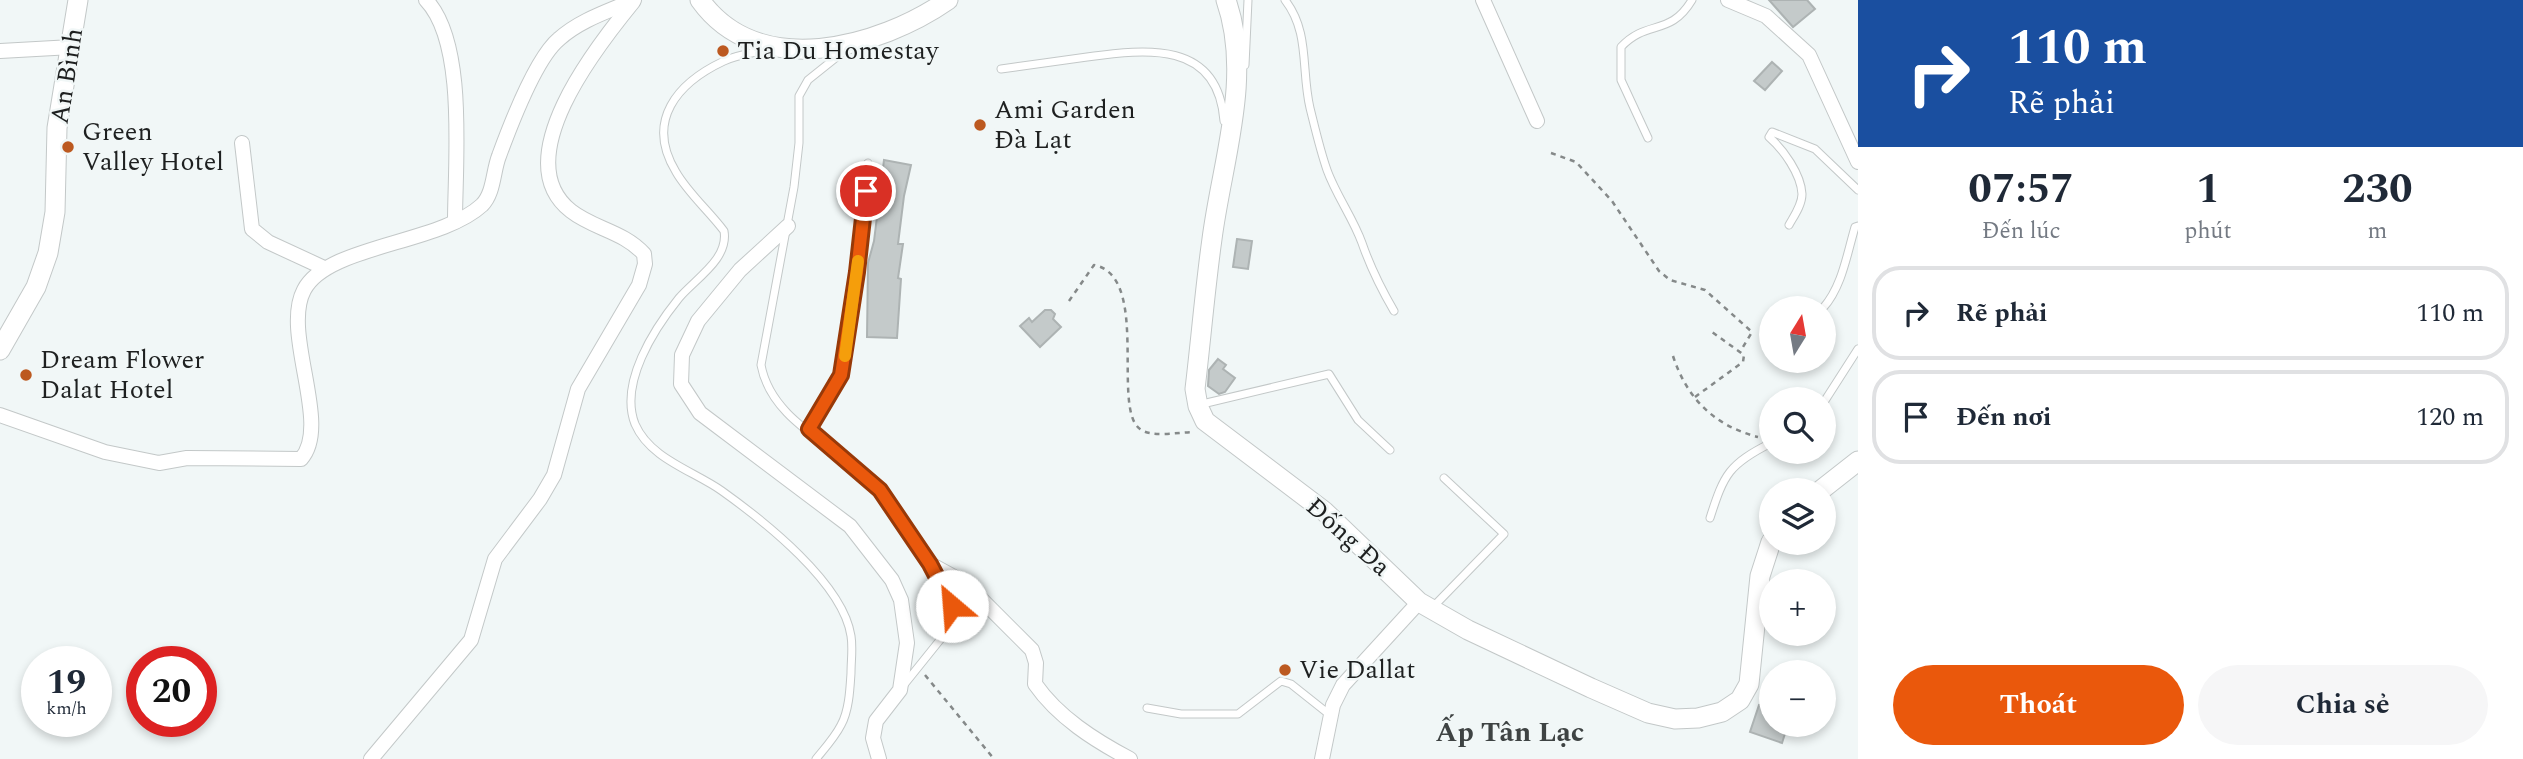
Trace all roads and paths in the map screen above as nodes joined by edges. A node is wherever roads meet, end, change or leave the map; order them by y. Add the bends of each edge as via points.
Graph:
1 (78, 0) edge
2 (426, 0) edge
3 (634, 0) edge
4 (700, 0) edge
5 (948, 0) edge
6 (1226, 0) edge
7 (1248, 0) edge
8 (1285, 0) edge
9 (1483, 0) edge
10 (1692, 0) edge
11 (1736, 1) edge
12 (854, 44) junction
13 (72, 47) junction
14 (779, 47) junction
15 (0, 51) edge
16 (1001, 69) dead end
17 (1236, 110) junction
18 (1537, 121) dead end
19 (1647, 138) dead end
20 (242, 143) dead end
21 (1227, 153) junction
22 (1551, 153) dead end
23 (1858, 162) edge
24 (868, 163) dead end
25 (1858, 190) edge
26 (455, 221) junction
27 (1789, 225) dead end
28 (788, 226) junction
29 (1858, 226) edge
30 (323, 267) junction
31 (1832, 296) edge
32 (1069, 301) dead end
33 (1394, 311) dead end
34 (1712, 332) dead end
35 (1858, 349) edge
36 (0, 350) edge
37 (1740, 352) junction
38 (1673, 356) dead end
39 (1834, 387) edge
40 (1695, 397) junction
41 (1198, 406) junction
42 (0, 415) edge
43 (1209, 424) junction
44 (809, 429) junction
45 (1759, 437) dead end
46 (1759, 449) edge
47 (1390, 450) dead end
48 (1858, 461) edge
49 (1444, 478) dead end
50 (1836, 478) edge
51 (1710, 518) dead end
52 (1767, 555) edge
53 (930, 564) junction
54 (1425, 605) junction
55 (919, 667) junction
56 (900, 690) junction
57 (1147, 708) dead end
58 (1331, 715) junction
59 (371, 759) edge
60 (816, 759) edge
61 (879, 759) edge
62 (994, 759) edge
63 (1130, 759) edge
64 (1322, 759) edge

1 - 13 street, An Bình
2 - 26 street via 438,15 451,52
3 - 26 street via 566,33 550,49 511,124 486,201
3 - 59 street via 576,81 555,131 547,172 552,188 570,211 612,230 644,254 639,285 584,374 554,475 495,559 471,640
4 - 14 street via 734,34
5 - 12 street via 918,21
6 - 17 street, Đống Đa
7 - 17 lane via 1247,51
8 - 33 lane via 1298,19 1304,41 1307,93 1328,171 1363,244 1368,265
9 - 18 street
10 - 19 lane via 1672,23 1633,34 1621,47 1621,80
11 - 23 street via 1781,27 1809,55
12 - 14 street
12 - 28 lane via 808,80 799,96 799,143
13 - 15 street
13 - 36 street, An Bình via 57,128 55,212 48,253 36,288
14 - 60 lane via 725,61 682,89 666,113 663,134 672,165 724,231 726,240 644,349 635,370 631,407 635,423 651,446 768,528 824,582 846,617 852,649 843,723
16 - 21 lane via 1142,50 1180,55 1198,65 1219,94
17 - 21 street, Đống Đa
20 - 30 street via 252,229 268,242
21 - 41 street, Đống Đa via 1212,238 1195,388
22 - 37 path via 1576,162 1612,201 1659,271 1670,280 1705,290 1752,332
24 - 44 lane via 841,375
25 - 27 lane via 1815,149 1772,132 1769,137 1787,158 1802,194
26 - 30 street
28 - 44 lane via 761,365 780,406
28 - 56 street via 740,270 698,321 682,355 681,384 700,413 832,511 876,556 896,590 905,619 907,643
29 - 31 lane
30 - 42 street via 305,286 295,328 301,342 310,424 310,445 301,459 187,458 159,463 105,452
32 - 43 path via 1094,265 1114,281 1126,314 1129,400 1139,429 1194,432
34 - 37 path
35 - 39 lane
37 - 40 path via 1743,362
38 - 40 path via 1680,377
40 - 45 path via 1718,423
41 - 43 street, Đống Đa
41 - 47 lane via 1329,374 1359,419
43 - 54 street, Đống Đa via 1324,511
44 - 53 lane via 880,490
46 - 51 lane via 1720,483
48 - 50 street
49 - 54 lane via 1504,534
52 - 54 street, Đống Đa via 1760,576 1749,684 1731,706 1698,718 1648,713 1468,630
53 - 55 lane via 956,617
53 - 63 street via 965,583 1032,650 1035,684 1060,713
54 - 58 street via 1343,685
55 - 56 lane
55 - 62 path
56 - 61 street via 876,721 873,738
57 - 58 lane via 1181,714 1238,714 1281,681
58 - 64 street

